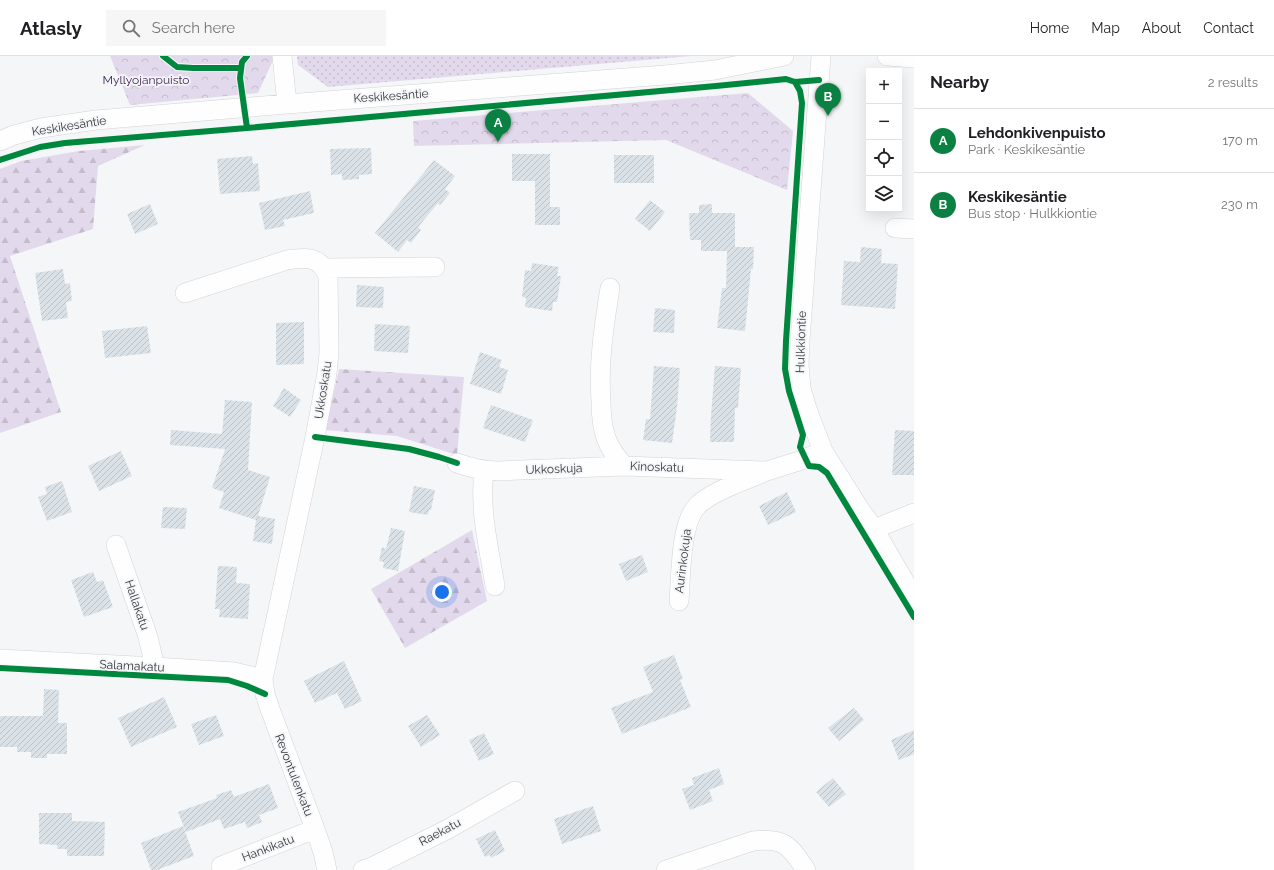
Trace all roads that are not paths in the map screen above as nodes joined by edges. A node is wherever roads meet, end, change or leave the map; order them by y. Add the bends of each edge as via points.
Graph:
1 (282, 56) edge
2 (784, 56) edge
3 (821, 56) edge
4 (887, 56) edge
5 (914, 58) edge
6 (287, 104) junction
7 (0, 141) edge
8 (895, 228) dead end
9 (914, 229) edge
10 (435, 267) dead end
11 (325, 268) junction
12 (610, 288) dead end
13 (185, 293) dead end
14 (823, 451) junction
15 (457, 463) dead end
16 (624, 466) junction
17 (484, 471) junction
18 (767, 471) junction
19 (914, 513) edge
20 (874, 529) junction
21 (116, 545) dead end
22 (495, 586) dead end
23 (914, 598) edge
24 (679, 601) dead end
25 (0, 659) edge
26 (155, 666) junction
27 (263, 679) junction
28 (515, 792) dead end
29 (315, 829) junction
30 (222, 866) dead end
31 (327, 870) edge
32 (363, 870) edge
33 (666, 870) edge
34 (806, 870) edge

1 - 6 street
2 - 6 street, Keskikesäntie via 715,70 665,75
3 - 14 street, Hulkkiontie via 799,365 801,388
4 - 5 street
6 - 7 street, Keskikesäntie via 66,124 41,128
8 - 9 street
10 - 11 street
11 - 13 street via 308,258 293,259
11 - 27 street, Ukkoskatu via 329,286 327,373
12 - 16 street, Kinoskatu via 600,358 602,416 606,437 613,453
14 - 18 street, Kinoskatu
14 - 20 street, Hulkkiontie
15 - 17 street, Ukkoskuja
16 - 17 street, Ukkoskuja
16 - 18 street, Kinoskatu
17 - 22 street via 483,511
18 - 24 street, Aurinkokuja via 711,495 696,506 688,522 683,542
19 - 20 street
20 - 23 street, Hulkkiontie
21 - 26 street, Hallakatu via 148,637
25 - 26 street, Salamakatu
26 - 27 street, Salamakatu via 234,672
27 - 29 street, Revontulenkatu via 270,709
28 - 32 street, Raekatu
29 - 30 street, Hankikatu
29 - 31 street, Revontulenkatu
33 - 34 street via 753,841 767,839 791,848

